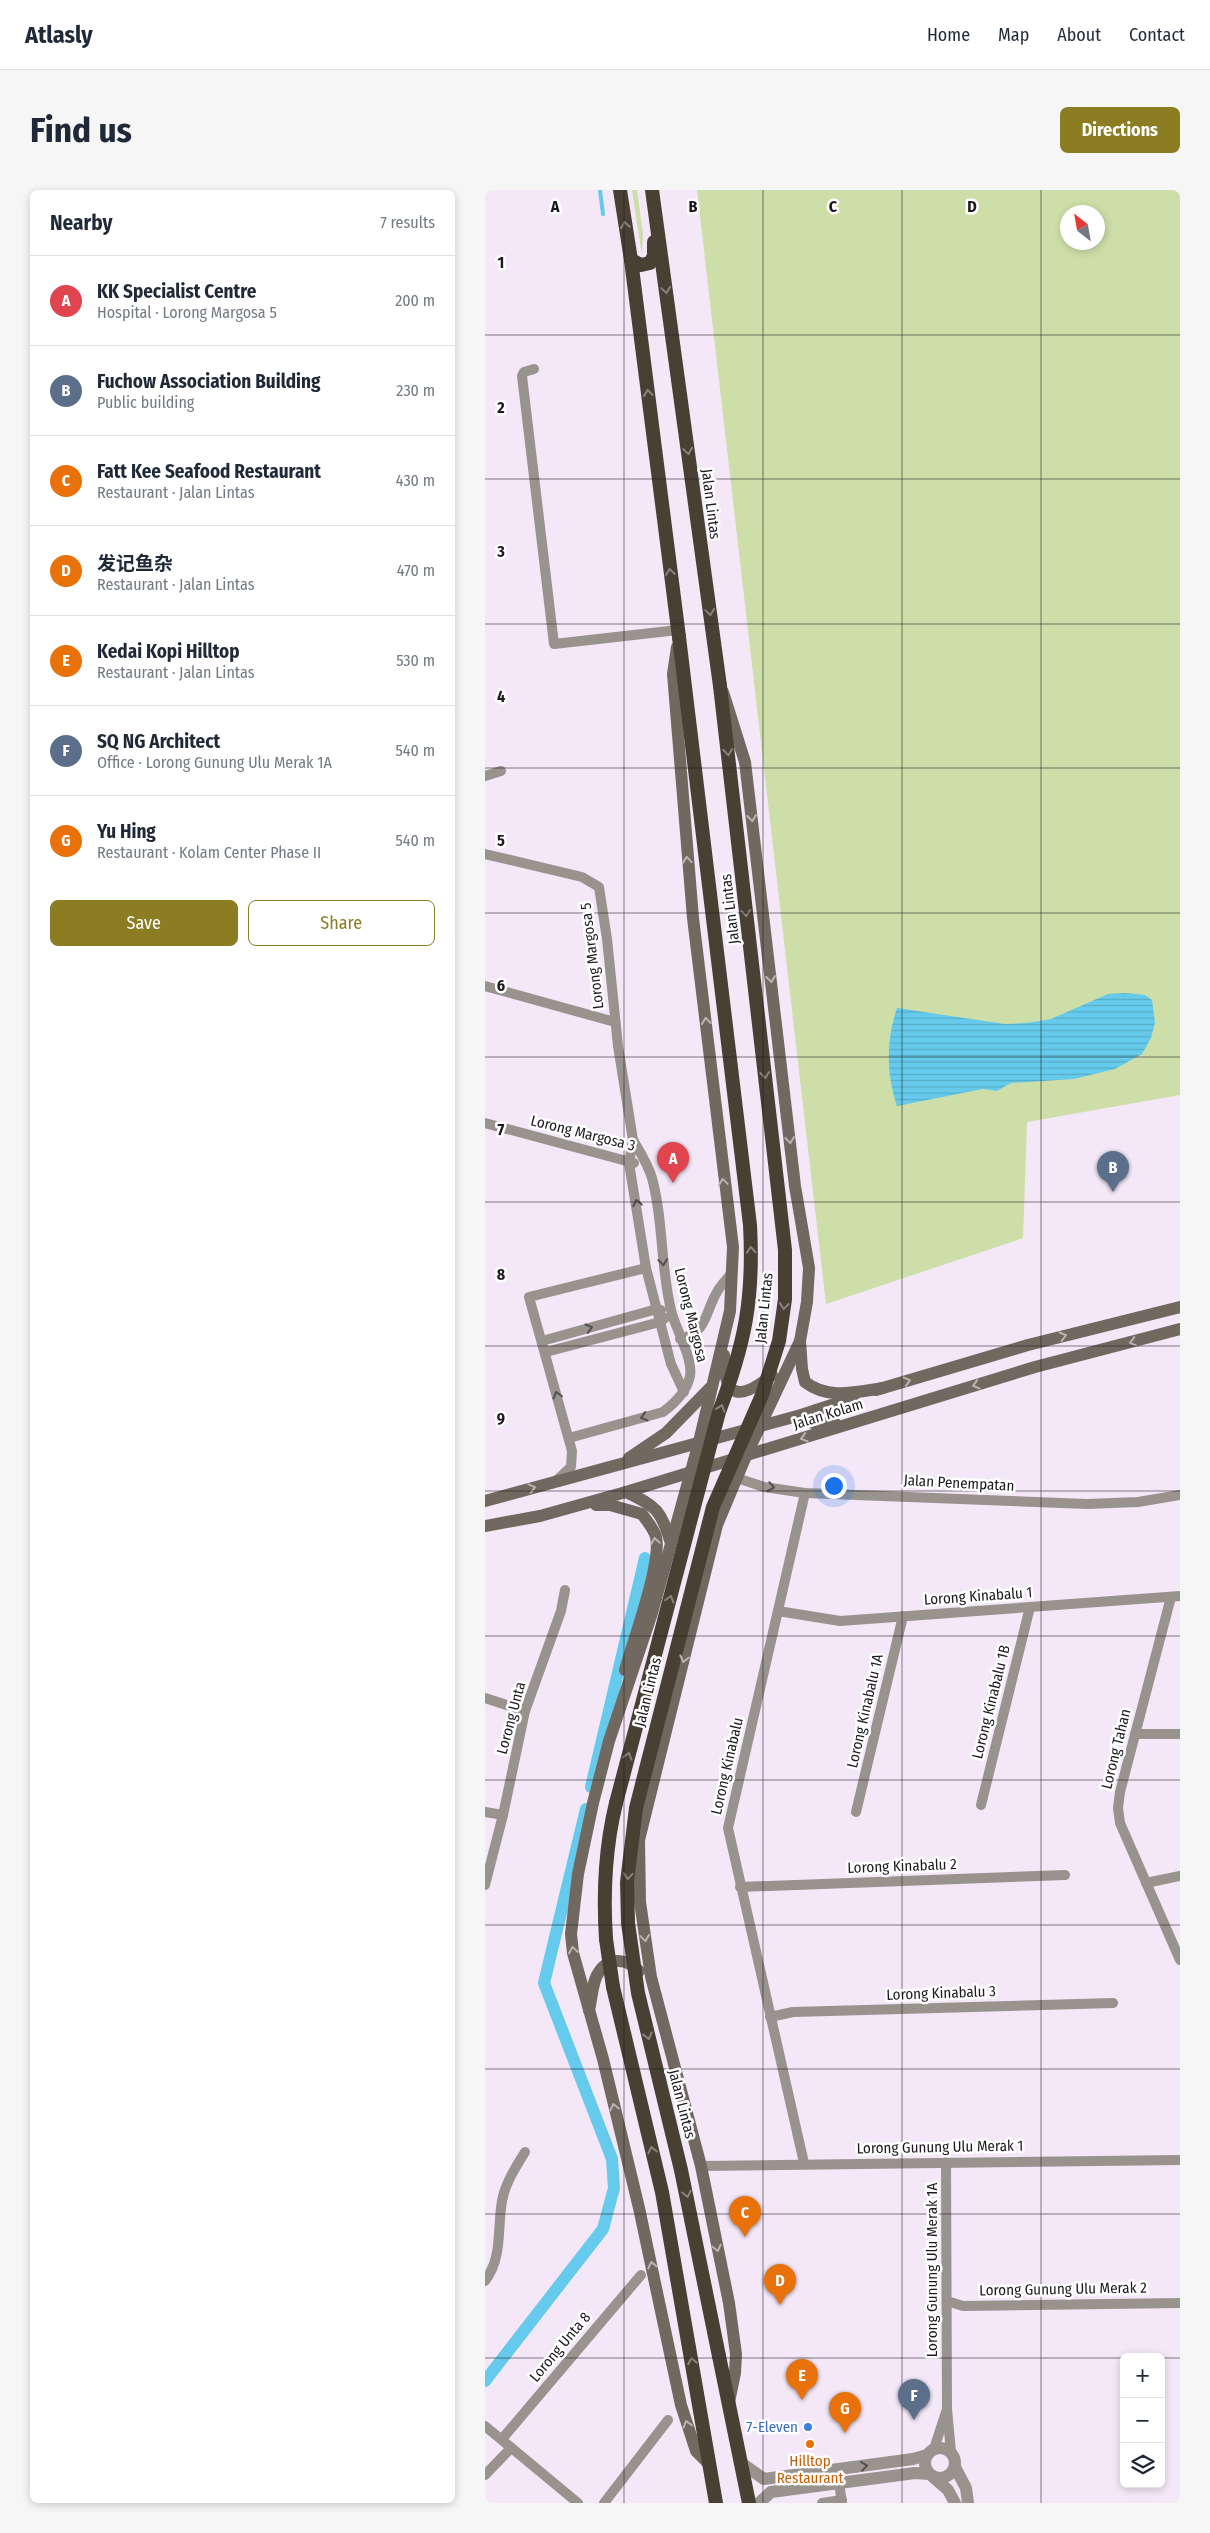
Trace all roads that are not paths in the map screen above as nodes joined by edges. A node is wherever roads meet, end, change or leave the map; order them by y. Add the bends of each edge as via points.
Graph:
1 (620, 190) edge
2 (652, 190) edge
3 (654, 212) junction
4 (631, 260) junction
5 (534, 369) dead end
6 (678, 634) junction
7 (721, 686) junction
8 (501, 771) dead end
9 (485, 776) edge
10 (485, 854) edge
11 (485, 986) edge
12 (615, 1022) junction
13 (485, 1123) edge
14 (633, 1140) junction
15 (629, 1162) junction
16 (645, 1163) junction
17 (658, 1214) joint
18 (646, 1268) junction
19 (731, 1274) junction
20 (1180, 1307) edge
21 (657, 1309) junction
22 (672, 1313) junction
23 (660, 1322) junction
24 (1180, 1329) edge
25 (725, 1335) junction
26 (680, 1340) junction
27 (543, 1341) junction
28 (800, 1341) junction
29 (546, 1352) junction
30 (789, 1361) junction
31 (710, 1388) junction
32 (883, 1388) junction
33 (684, 1392) junction
34 (816, 1410) junction
35 (856, 1422) junction
36 (760, 1426) junction
37 (569, 1438) junction
38 (699, 1442) junction
39 (746, 1456) junction
40 (620, 1464) junction
41 (689, 1474) junction
42 (737, 1478) junction
43 (553, 1483) junction
44 (627, 1492) junction
45 (805, 1493) junction
46 (1180, 1494) edge
47 (485, 1501) edge
48 (580, 1505) junction
49 (485, 1526) edge
50 (671, 1543) junction
51 (565, 1590) dead end
52 (1176, 1596) edge
53 (1030, 1607) junction
54 (778, 1611) junction
55 (903, 1616) junction
56 (485, 1698) edge
57 (525, 1711) junction
58 (1135, 1734) junction
59 (1180, 1734) edge
60 (609, 1741) junction
61 (981, 1805) dead end
62 (485, 1812) edge
63 (856, 1812) dead end
64 (503, 1815) junction
65 (1065, 1875) dead end
66 (1180, 1876) edge
67 (1146, 1883) junction
68 (485, 1885) edge
69 (740, 1887) junction
70 (1180, 1960) edge
71 (1113, 2003) dead end
72 (660, 2008) junction
73 (589, 2013) junction
74 (770, 2017) junction
75 (525, 2152) dead end
76 (1180, 2160) edge
77 (946, 2162) junction
78 (804, 2163) junction
79 (701, 2166) junction
80 (641, 2275) dead end
81 (485, 2281) edge
82 (947, 2301) junction
83 (1180, 2303) edge
84 (728, 2405) junction
85 (947, 2409) junction
86 (668, 2420) dead end
87 (485, 2426) edge
88 (502, 2439) junction
89 (511, 2448) junction
90 (931, 2452) junction
91 (951, 2452) junction
92 (740, 2462) junction
93 (710, 2465) junction
94 (955, 2467) junction
95 (485, 2475) edge
96 (931, 2476) junction
97 (839, 2483) junction
98 (842, 2502) edge
99 (578, 2503) edge
100 (603, 2503) edge
101 (715, 2503) edge
102 (749, 2503) edge
103 (759, 2503) edge
104 (822, 2503) edge
105 (955, 2503) edge
106 (968, 2503) edge

4 -> 1 highway, Jalan Lintas
2 - 3 highway, Jalan Lintas
3 - 4 highway via 655,256 650,263 641,265
3 -> 7 highway, Jalan Lintas
6 -> 4 highway, Jalan Lintas
5 - 6 street via 522,376 554,644
19 -> 6 main road, Jalan Lintas via 733,1247 686,843 673,674
93 -> 6 highway, Jalan Lintas, bridge via 661,2192 613,1987 605,1919 606,1860 616,1803 719,1412 740,1352 751,1288 750,1225
7 -> 28 main road via 745,762 795,1186 809,1268
7 -> 84 highway, Jalan Lintas, bridge via 785,1250 785,1299 779,1341 762,1395 713,1507 694,1575 636,1808 627,1882 628,1923 638,1993 681,2170
8 - 9 street
10 - 12 street, Lorong Margosa 5 via 582,878 599,887
11 - 12 street
12 - 14 street, Lorong Margosa 5
13 - 15 street, Lorong Margosa 3
14 - 15 street, Lorong Margosa 5
14 - 16 street, Lorong Margosa 5
15 - 16 street, Lorong Margosa 3
18 -> 15 street, Lorong Margosa 5
16 - 17 street, Lorong Margosa 5
17 -> 22 street, Lorong Margosa via 665,1283
18 - 21 street, Lorong Margosa
18 - 27 street via 529,1296
19 - 25 main road, Jalan Lintas via 730,1311
19 - 26 street via 713,1301 702,1327
32 -> 20 main road, Jalan Kolam via 1028,1345
21 - 22 street
21 - 23 street, Lorong Margosa
27 -> 21 street
22 - 23 street
22 - 26 street, Lorong Margosa
23 - 29 street
23 - 33 street, Lorong Margosa via 671,1364
24 -> 35 main road, Jalan Kolam via 1035,1367
25 - 30 main road via 724,1379 737,1392 750,1390
25 - 31 main road, Jalan Lintas
26 - 33 street, Lorong Margosa via 689,1362 690,1376
27 - 29 street
28 - 30 main road, Jalan Lintas
28 - 32 main road via 801,1369 805,1382 813,1388 840,1394
37 -> 29 street
30 - 36 main road, Jalan Lintas
31 - 38 main road, Jalan Lintas
31 - 40 main road via 666,1433
32 - 34 main road, Jalan Kolam
33 -> 37 street via 663,1412
34 - 35 main road via 811,1419 819,1425
34 - 36 main road, Jalan Kolam
35 -> 39 main road, Jalan Kolam
36 - 38 main road, Jalan Kolam
36 - 39 main road, Jalan Lintas
37 - 43 street via 571,1467
38 - 40 main road, Jalan Kolam
38 - 41 main road, Jalan Lintas
39 - 41 main road, Jalan Kolam
39 - 42 main road, Jalan Lintas
40 - 43 main road, Jalan Kolam
41 - 44 main road, Jalan Kolam
41 - 50 main road, Jalan Lintas
42 -> 45 street, Jalan Penempatan via 765,1487
42 -> 72 main road, Jalan Lintas via 717,1525 639,1840 640,1902 651,1977
47 -> 43 main road, Jalan Kolam
44 - 48 main road, Jalan Kolam
44 - 50 main road via 660,1514
45 - 46 street, Jalan Penempatan via 1087,1504 1138,1502
45 - 54 street, Lorong Kinabalu
48 - 49 main road, Jalan Kolam
60 -> 48 main road via 620,1688 655,1565 656,1537 642,1514 610,1505
50 - 60 main road, Jalan Lintas via 652,1613
51 - 57 street, Lorong Unta via 561,1612
52 - 53 street, Lorong Kinabalu 1
52 - 58 street, Lorong Tahan
53 - 55 street, Lorong Kinabalu 1
53 - 61 street, Lorong Kinabalu 1B
54 - 55 street, Lorong Kinabalu 1 via 839,1621
54 - 69 street, Lorong Kinabalu via 728,1828
55 - 63 street, Lorong Kinabalu 1A
56 - 57 street
57 - 64 street, Lorong Unta
58 - 59 street
58 - 67 street, Lorong Tahan via 1118,1808 1120,1823
73 -> 60 main road, Jalan Lintas via 573,1953 572,1919 582,1849
62 - 64 street
64 - 68 street, Lorong Unta
65 - 69 street, Lorong Kinabalu 2
66 - 67 street
67 - 70 street, Lorong Tahan
69 - 74 street, Lorong Kinabalu
71 - 74 street, Lorong Kinabalu 3 via 793,2012
72 - 73 main road via 641,1972 633,1965 616,1960 599,1972
72 - 79 main road, Jalan Lintas
93 -> 73 main road, Jalan Lintas via 696,2451 681,2405 639,2208
74 - 78 street, Lorong Kinabalu
75 - 81 street via 502,2200 496,2260
76 - 77 street, Lorong Gunung Ulu Merak 1
77 - 78 street, Lorong Gunung Ulu Merak 1
77 - 82 street, Lorong Gunung Ulu Merak 1A
78 - 79 street, Lorong Gunung Ulu Merak 1
79 -> 84 main road, Jalan Lintas via 734,2337 735,2373
80 - 88 street, Lorong Unta 8
82 - 83 street, Lorong Gunung Ulu Merak 2 via 963,2306
82 - 85 street, Lorong Gunung Ulu Merak 1A
84 - 92 highway, Jalan Lintas
85 - 90 street, Lorong Gunung Ulu Merak 1A
85 - 91 street, Lorong Gunung Ulu Merak 1A
86 - 100 street
87 - 88 street
88 - 89 street
89 - 95 street
89 - 99 street
90 - 91 street via 943,2448
92 -> 90 street via 764,2479 913,2459
90 - 96 street via 924,2463
91 - 94 street
92 - 102 highway, Jalan Lintas
93 - 101 highway, Jalan Lintas
94 - 96 street via 946,2477
94 - 106 street via 966,2488
96 - 97 street via 915,2473
96 - 105 street via 948,2490
97 - 98 street
97 - 103 street via 771,2492
98 - 104 street

